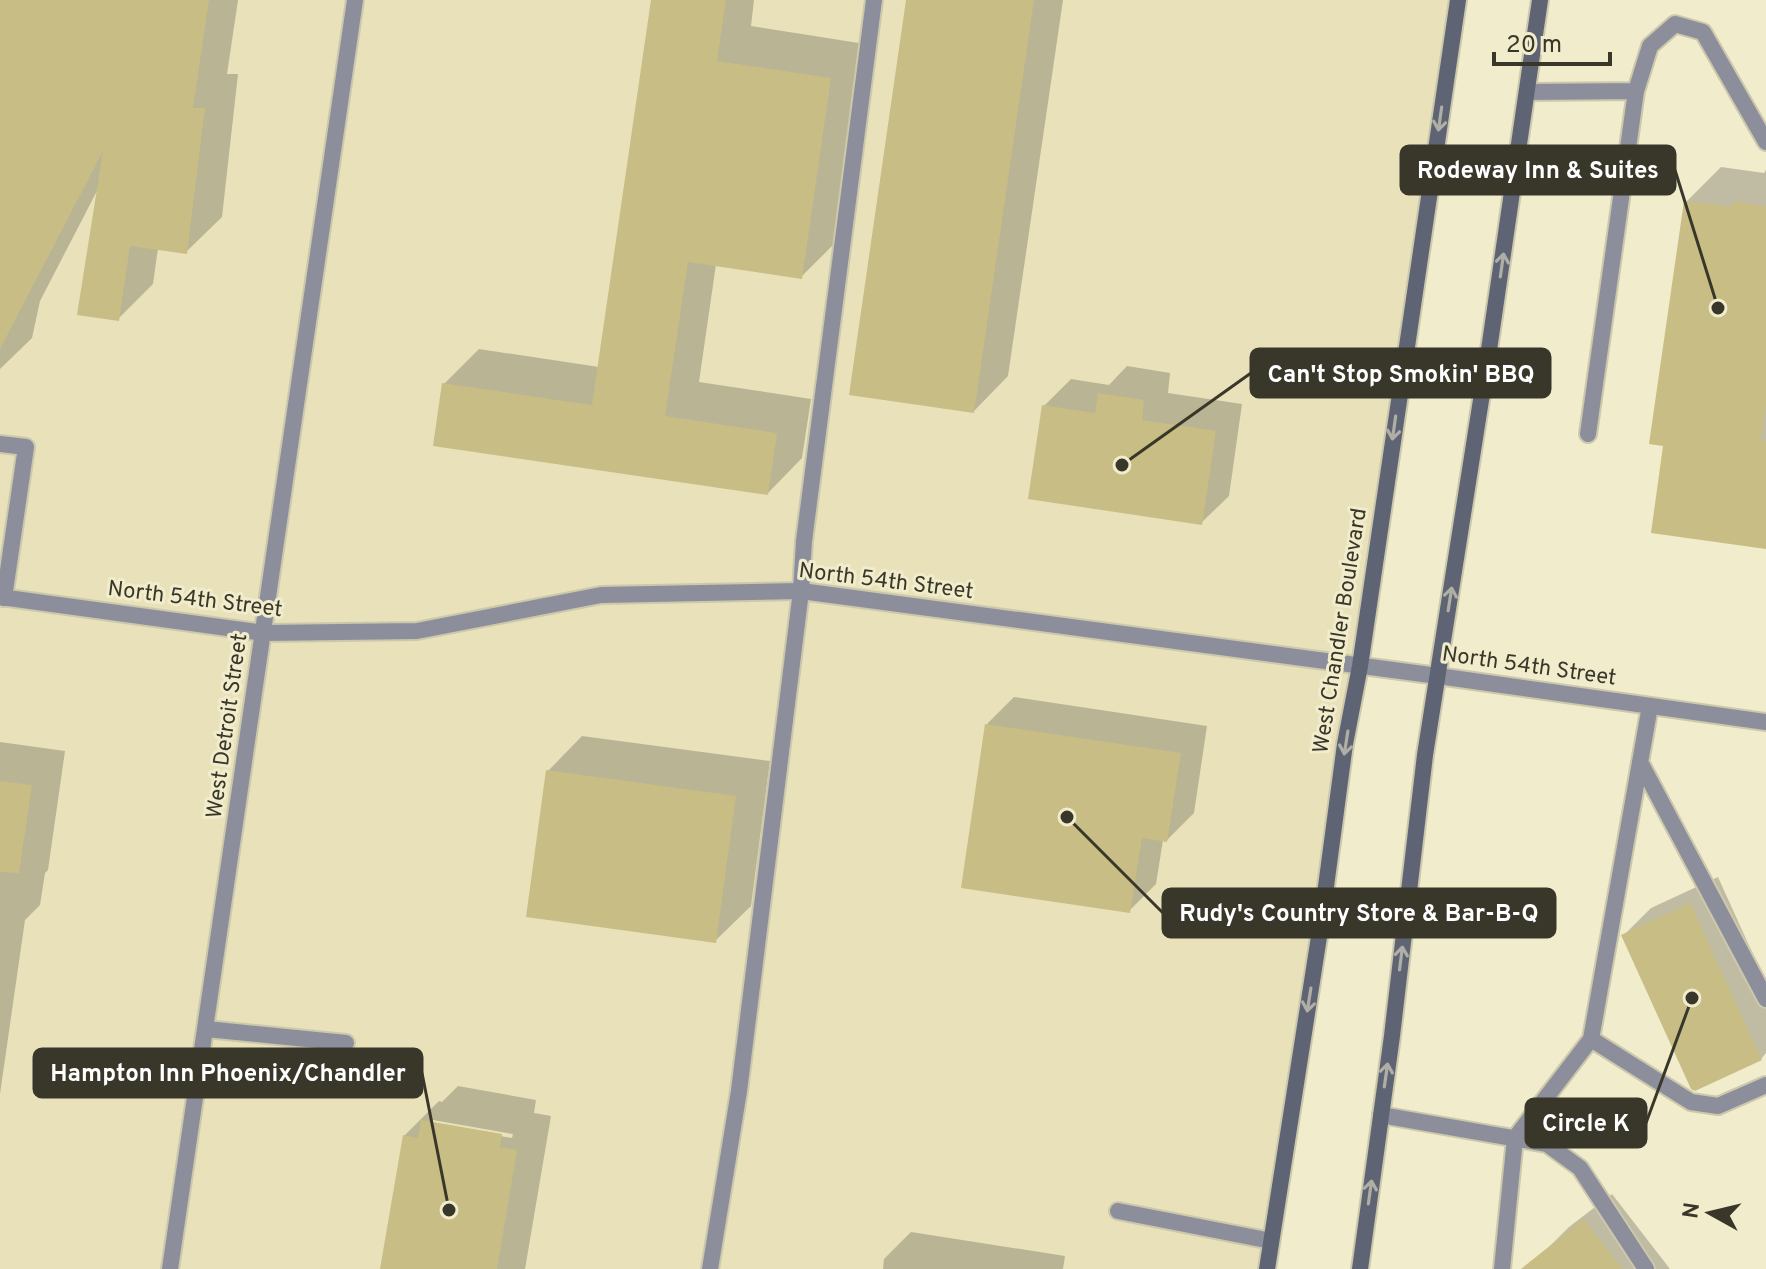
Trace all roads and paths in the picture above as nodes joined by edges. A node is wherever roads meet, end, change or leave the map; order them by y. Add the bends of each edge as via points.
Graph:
1 (355, 0) edge
2 (874, 0) edge
3 (1458, 0) edge
4 (1540, 0) edge
5 (1636, 91) junction
6 (1527, 92) junction
7 (1766, 142) edge
8 (1588, 434) dead end
9 (0, 444) edge
10 (801, 591) junction
11 (2, 598) edge
12 (264, 633) junction
13 (1360, 666) junction
14 (1438, 676) junction
15 (1650, 706) junction
16 (1766, 722) edge
17 (1640, 762) junction
18 (1766, 999) edge
19 (206, 1029) junction
20 (1591, 1039) junction
21 (346, 1043) dead end
22 (1766, 1085) edge
23 (1381, 1115) junction
24 (1515, 1138) junction
25 (1118, 1211) dead end
26 (1271, 1241) junction
27 (170, 1269) edge
28 (710, 1269) edge
29 (1267, 1269) edge
30 (1360, 1269) edge
31 (1502, 1269) edge
32 (1646, 1269) edge

1 - 12 street, West Detroit Street
2 - 10 street
3 -> 13 main road, West Chandler Boulevard
4 - 6 main road
5 - 6 street
5 - 7 street via 1650,46 1675,24 1703,32
5 - 8 street
14 -> 6 main road
9 - 11 street via 26,447
10 - 12 street, North 54th Street via 601,595 417,631
10 - 13 street, North 54th Street
10 - 28 street via 739,1091
11 - 12 street, North 54th Street
12 - 19 street, West Detroit Street
13 - 14 street, North 54th Street
13 -> 26 main road, West Chandler Boulevard
14 - 15 street, North 54th Street
23 -> 14 main road
15 - 16 street, North 54th Street
15 - 17 street
17 - 18 street
17 - 20 street
19 - 21 street
19 - 27 street, West Detroit Street
20 - 22 street via 1691,1102 1718,1106
20 - 24 street
23 - 24 street
30 -> 23 main road
24 - 31 street
24 - 32 street via 1547,1144 1580,1168
25 - 26 street
26 - 29 main road, West Chandler Boulevard

